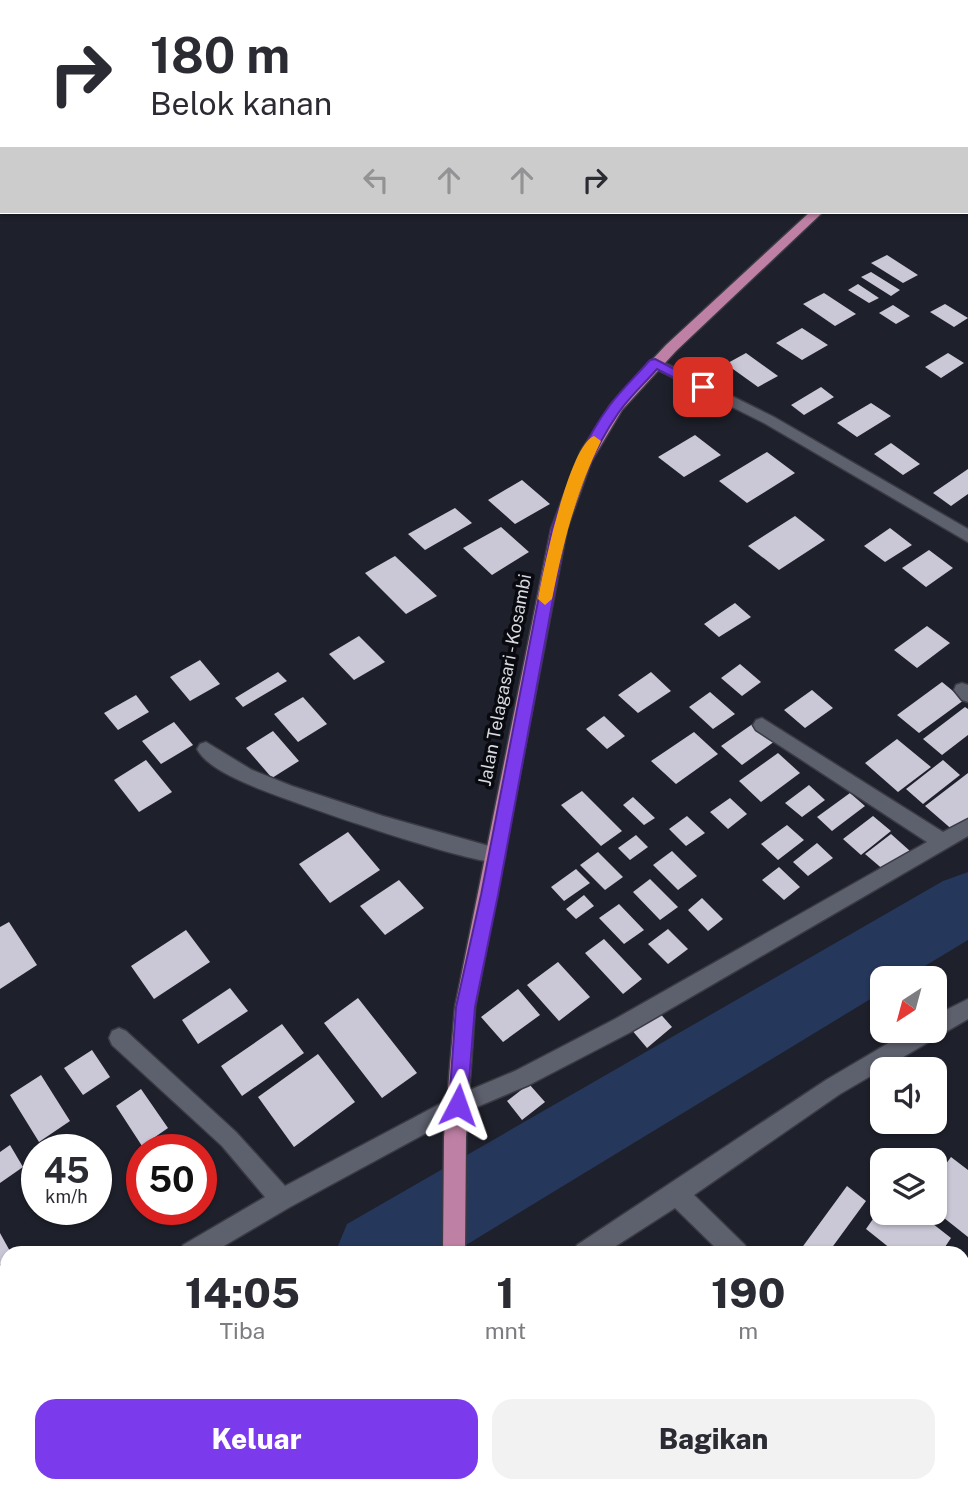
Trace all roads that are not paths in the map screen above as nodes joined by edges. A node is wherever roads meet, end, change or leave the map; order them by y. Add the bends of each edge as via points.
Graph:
1 (815, 214) edge
2 (655, 363) junction
3 (968, 536) edge
4 (762, 724) dead end
5 (206, 749) dead end
6 (968, 827) edge
7 (943, 842) junction
8 (496, 856) junction
9 (968, 1008) edge
10 (947, 1020) edge
11 (118, 1038) dead end
12 (907, 1043) edge
13 (458, 1105) junction
14 (677, 1194) junction
15 (282, 1199) junction
16 (203, 1246) edge
17 (454, 1246) edge
18 (596, 1246) edge
19 (730, 1246) edge

1 - 2 main road, Jalan Telagasari - Kosambi
2 - 3 street via 769,420
2 - 8 main road, Jalan Telagasari - Kosambi via 614,409 594,441 559,529
4 - 7 street
5 - 8 street via 238,773 279,789 405,832
6 - 7 street
7 - 13 street via 622,1026
8 - 13 main road, Jalan Telagasari - Kosambi via 466,1007
9 - 10 street
11 - 15 street via 229,1139
12 - 14 street via 833,1087
13 - 15 street
13 - 17 main road, Jalan Telagasari - Kosambi
14 - 18 street
14 - 19 street
15 - 16 street

